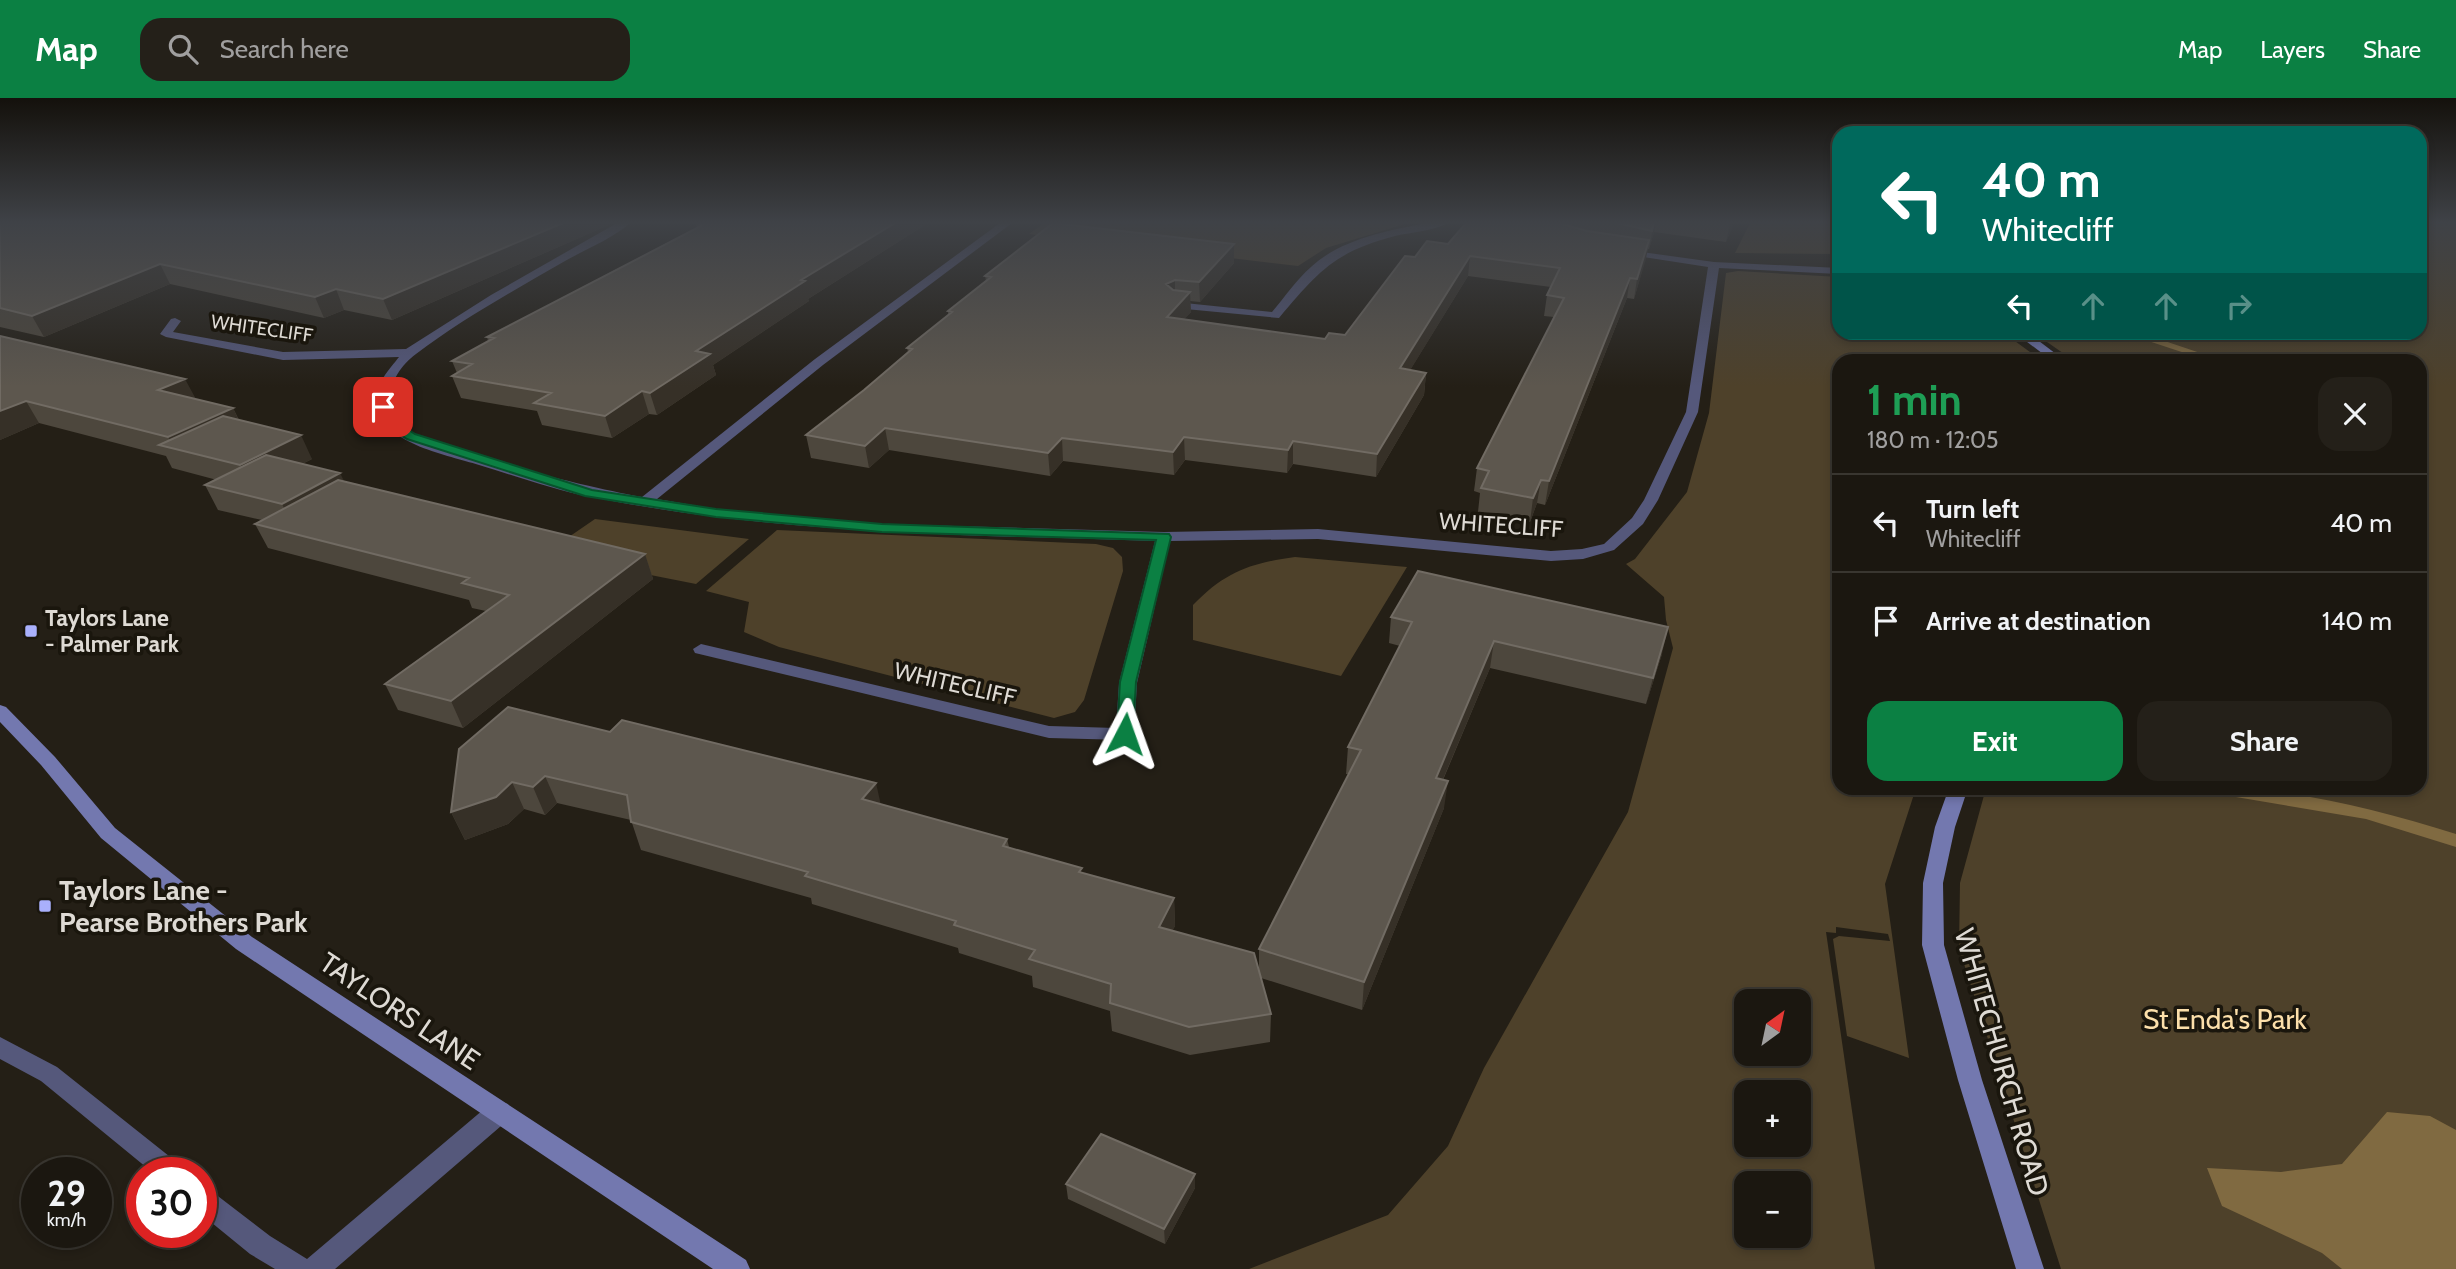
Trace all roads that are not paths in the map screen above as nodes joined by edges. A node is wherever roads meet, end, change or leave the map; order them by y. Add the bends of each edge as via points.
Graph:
1 (530, 278) edge
2 (933, 278) edge
3 (1309, 278) edge
4 (1711, 278) edge
5 (1175, 305) edge
6 (175, 321) dead end
7 (2031, 340) edge
8 (409, 353) junction
9 (2049, 354) edge
10 (645, 502) junction
11 (1164, 537) junction
12 (701, 649) dead end
13 (0, 711) edge
14 (1956, 795) edge
15 (0, 1047) edge
16 (499, 1112) junction
17 (151, 1157) edge
18 (217, 1211) edge
19 (299, 1269) edge
20 (315, 1269) edge
21 (736, 1269) edge
22 (2030, 1269) edge

1 - 8 street, WHITECLIFF
2 - 10 street via 819,362
3 - 5 street via 1275,316
4 - 11 street, WHITECLIFF via 1692,412 1638,521 1609,547 1551,556 1318,534
6 - 8 street, WHITECLIFF via 166,334 283,356
7 - 9 main road
8 - 10 street, WHITECLIFF via 386,381 383,407 394,426 411,437 590,494
10 - 11 street, WHITECLIFF via 882,528
11 - 12 street, WHITECLIFF via 1128,682 1125,734 1049,732
13 - 16 main road, TAYLORS LANE via 108,833 234,935
14 - 22 main road, WHITECHURCH ROAD via 1933,883 1933,945
15 - 17 street via 49,1074
16 - 20 street
16 - 21 main road, TAYLORS LANE
18 - 19 street

